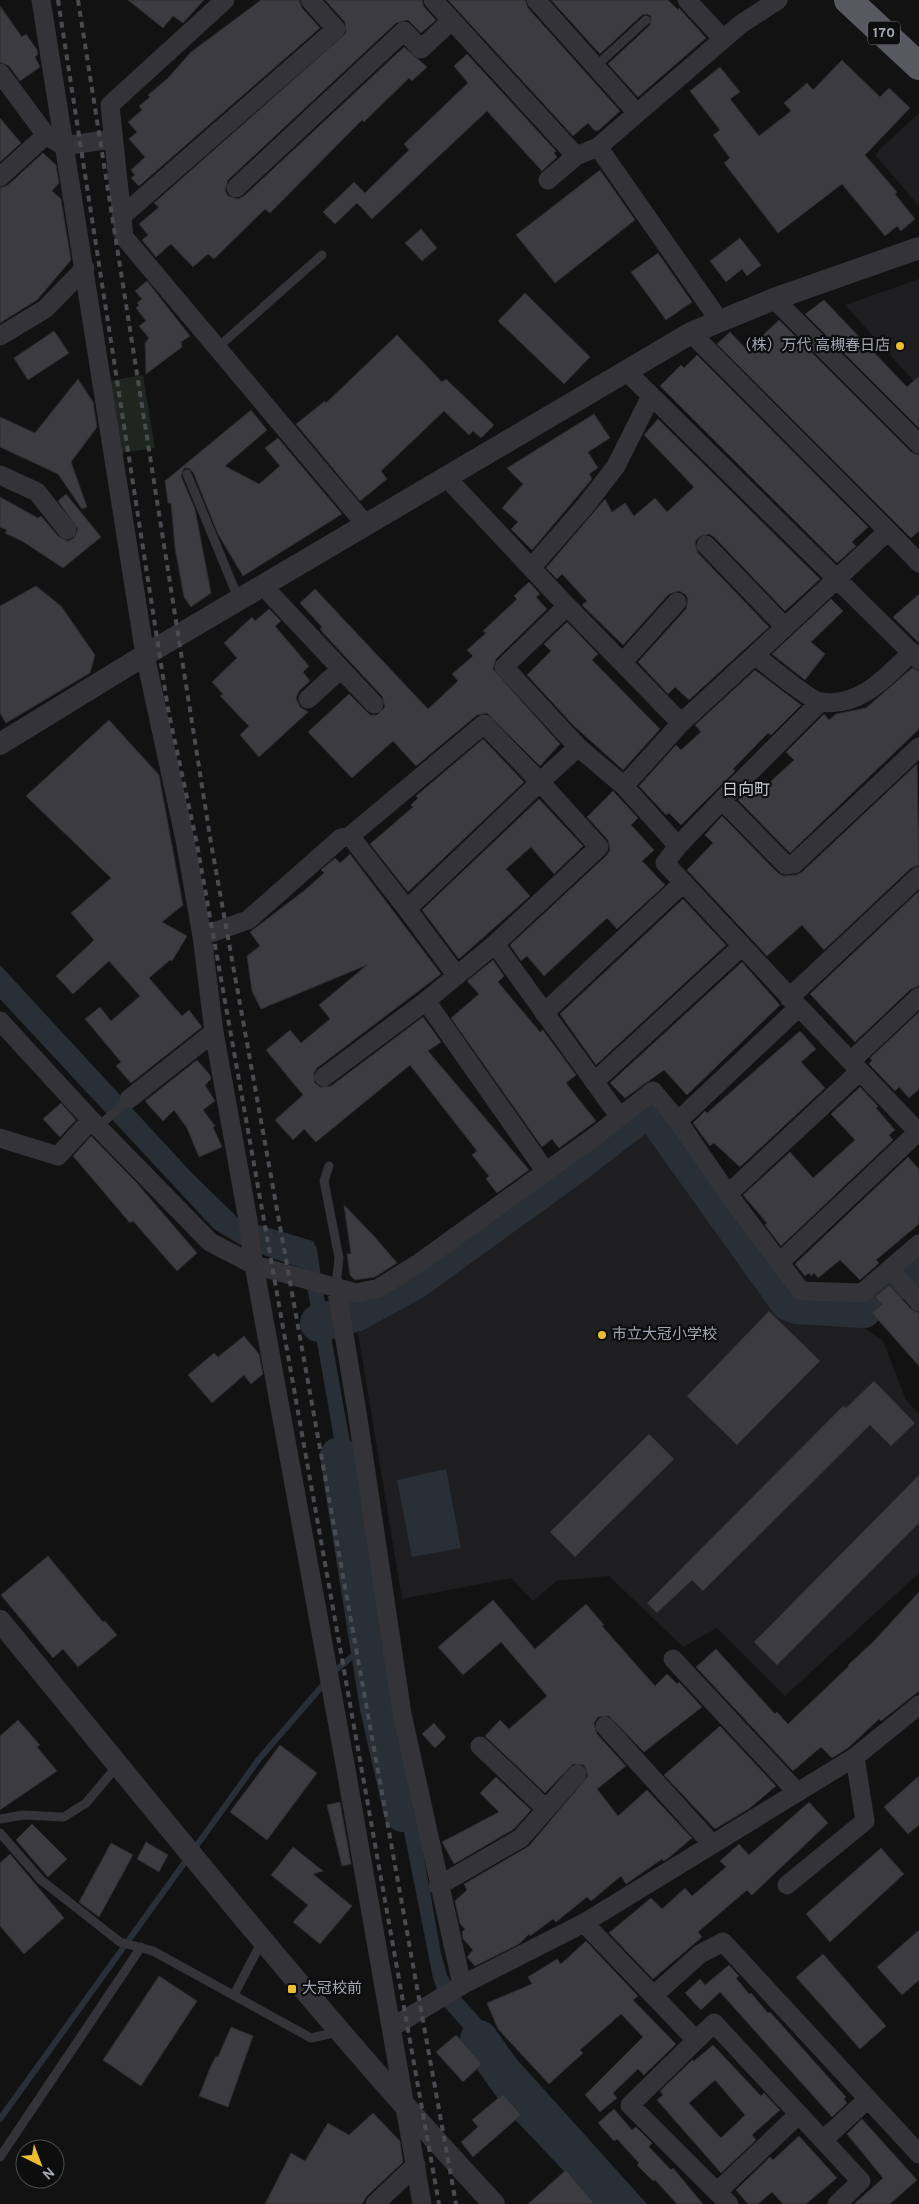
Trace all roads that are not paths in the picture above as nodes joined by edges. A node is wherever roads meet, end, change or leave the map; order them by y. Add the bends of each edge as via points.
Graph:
1 (41, 0) edge
2 (225, 0) edge
3 (310, 0) edge
4 (433, 0) edge
5 (536, 0) edge
6 (687, 0) edge
7 (778, 0) edge
8 (848, 0) edge
9 (452, 20) junction
10 (646, 20) dead end
11 (723, 39) junction
12 (919, 66) edge
13 (595, 67) junction
14 (0, 72) edge
15 (637, 114) junction
16 (46, 135) junction
17 (112, 139) junction
18 (63, 146) junction
19 (598, 147) junction
20 (576, 156) junction
21 (0, 177) edge
22 (548, 180) dead end
23 (236, 188) dead end
24 (121, 218) junction
25 (919, 248) edge
26 (322, 255) dead end
27 (85, 268) junction
28 (774, 299) junction
29 (720, 320) junction
30 (691, 334) junction
31 (0, 336) edge
32 (217, 348) junction
33 (626, 370) junction
34 (652, 396) junction
35 (919, 444) edge
36 (187, 474) dead end
37 (0, 475) edge
38 (446, 478) junction
39 (366, 525) junction
40 (67, 530) dead end
41 (888, 531) junction
42 (706, 545) dead end
43 (919, 563) edge
44 (531, 568) junction
45 (836, 579) junction
46 (263, 586) junction
47 (239, 600) junction
48 (678, 602) dead end
49 (568, 606) junction
50 (785, 627) junction
51 (146, 655) junction
52 (755, 656) junction
53 (915, 656) edge
54 (622, 663) junction
55 (341, 669) junction
56 (308, 699) dead end
57 (820, 702) junction
58 (374, 704) dead end
59 (681, 723) junction
60 (0, 744) edge
61 (578, 747) junction
62 (919, 747) edge
63 (540, 782) junction
64 (624, 786) junction
65 (722, 800) junction
66 (350, 836) junction
67 (678, 846) junction
68 (919, 876) edge
69 (683, 883) junction
70 (407, 908) junction
71 (202, 936) junction
72 (495, 944) junction
73 (742, 946) junction
74 (457, 976) junction
75 (919, 997) edge
76 (426, 1001) junction
77 (794, 1003) junction
78 (544, 1013) junction
79 (0, 1021) edge
80 (214, 1032) junction
81 (855, 1066) junction
82 (324, 1077) dead end
83 (594, 1082) junction
84 (129, 1099) joint
85 (619, 1116) junction
86 (678, 1121) junction
87 (94, 1124) junction
88 (919, 1132) edge
89 (0, 1138) edge
90 (329, 1166) dead end
91 (546, 1172) junction
92 (728, 1194) junction
93 (919, 1244) edge
94 (253, 1260) junction
95 (780, 1262) junction
96 (896, 1275) junction
97 (330, 1285) junction
98 (919, 1302) edge
99 (0, 1621) edge
100 (673, 1659) dead end
101 (919, 1705) edge
102 (605, 1726) dead end
103 (480, 1746) dead end
104 (855, 1757) junction
105 (118, 1765) junction
106 (577, 1774) dead end
107 (797, 1792) junction
108 (546, 1809) junction
109 (0, 1819) edge
110 (0, 1833) edge
111 (712, 1844) junction
112 (787, 1885) dead end
113 (438, 1886) junction
114 (584, 1923) junction
115 (262, 1940) junction
116 (141, 1948) junction
117 (462, 1985) junction
118 (654, 1995) junction
119 (234, 1996) junction
120 (390, 2028) junction
121 (339, 2032) junction
122 (696, 2040) junction
123 (868, 2098) junction
124 (404, 2108) junction
125 (799, 2114) junction
126 (823, 2140) junction
127 (919, 2154) edge
128 (0, 2157) edge
129 (416, 2166) junction
130 (723, 2198) edge
131 (374, 2204) edge
132 (422, 2204) edge
133 (494, 2204) edge
134 (837, 2204) edge

1 - 18 street
2 - 17 street via 110,105
3 - 24 street via 336,29
4 - 9 street
5 - 13 street
6 - 11 street
7 - 11 street
8 - 12 highway, 170
9 - 20 street
9 - 23 street via 421,49 404,31
10 - 13 lane
11 - 15 street
13 - 15 street
14 - 16 street
15 - 19 street
16 - 18 street
16 - 21 street
17 - 18 street
17 - 24 street
18 - 27 street
19 - 20 street
19 - 29 street
20 - 22 street
24 - 32 street via 124,238
25 - 28 street
26 - 32 lane
27 - 31 street via 45,309
27 - 51 street
28 - 29 street
28 - 35 street
29 - 30 street
30 - 33 street
30 - 41 street
32 - 39 street
33 - 34 street
33 - 38 street
34 - 44 street via 616,466
34 - 45 street
36 - 47 lane
37 - 40 street via 37,492
38 - 39 street
38 - 44 street
39 - 46 street
41 - 43 street
41 - 45 street
42 - 50 street
44 - 49 street
45 - 50 street
45 - 53 street
46 - 47 street
46 - 55 street
47 - 51 street
48 - 54 street
49 - 54 street
49 - 61 street via 504,667
50 - 52 street
51 - 60 street
51 - 71 street
52 - 57 street
52 - 59 street
53 - 57 street via 873,689 847,701
54 - 59 street
55 - 56 street
55 - 58 street
57 - 65 street
59 - 64 street
61 - 63 street
61 - 64 street
62 - 65 street via 794,864 786,865
63 - 66 street via 484,724
63 - 70 street
63 - 72 street via 599,846
64 - 67 street
65 - 67 street
66 - 70 street
66 - 71 street via 341,838 248,920
67 - 69 street via 665,864
68 - 77 street
69 - 73 street
69 - 78 street
70 - 74 street
71 - 80 street
72 - 74 street
72 - 78 street
73 - 77 street
73 - 83 street
74 - 76 street
75 - 81 street
76 - 82 street
76 - 91 street
77 - 81 street
77 - 86 street
78 - 83 street
79 - 87 street
80 - 84 street
80 - 94 street
81 - 88 street
81 - 92 street
83 - 85 street
84 - 87 lane
85 - 86 street via 653,1091
85 - 91 street
86 - 92 street
87 - 89 street via 58,1156
87 - 94 street via 210,1242
88 - 95 street
90 - 97 lane via 324,1180 339,1258
91 - 97 street via 379,1288 356,1293
92 - 95 street
93 - 96 street
94 - 97 street
94 - 120 street
95 - 96 street via 801,1291 862,1293
96 - 98 street
97 - 113 street via 342,1317 402,1714
99 - 105 street
100 - 107 street
101 - 104 street
102 - 111 street
103 - 108 street
104 - 107 street
104 - 112 street via 865,1821
105 - 109 lane via 86,1803 64,1817 23,1815
105 - 115 street
106 - 108 street
107 - 111 street
108 - 113 street via 521,1838
110 - 116 lane via 41,1880 120,1942
111 - 114 street
113 - 117 street
114 - 117 street
114 - 118 street
115 - 119 lane
115 - 121 street
116 - 119 lane via 153,1951
116 - 128 lane
117 - 120 street
118 - 122 street
118 - 123 street via 700,1954 723,1942
119 - 121 lane via 311,2038
120 - 124 street
121 - 124 street
122 - 125 street via 714,2023
122 - 130 street via 630,2105
123 - 126 street
123 - 127 street
124 - 129 street
124 - 133 street
125 - 126 street
125 - 130 street
126 - 134 street via 861,2181
129 - 131 street
129 - 132 street

